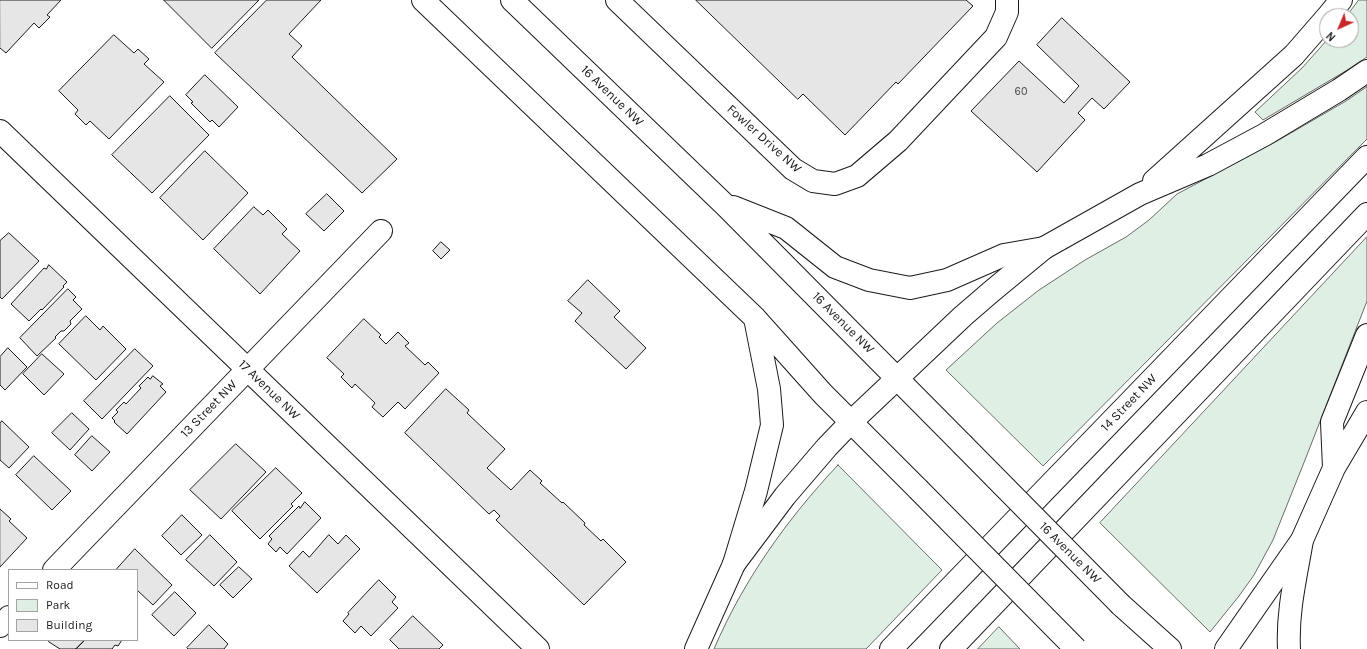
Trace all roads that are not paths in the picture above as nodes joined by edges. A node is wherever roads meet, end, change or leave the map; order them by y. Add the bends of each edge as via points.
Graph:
1 (423, 0) edge
2 (512, 0) edge
3 (617, 0) edge
4 (1007, 0) edge
5 (1341, 0) edge
6 (1334, 8) edge
7 (1319, 25) edge
8 (1367, 71) edge
9 (0, 131) edge
10 (1367, 157) edge
11 (1140, 194) junction
12 (725, 204) junction
13 (1367, 214) edge
14 (381, 231) dead end
15 (1044, 248) junction
16 (754, 318) junction
17 (1367, 335) edge
18 (247, 368) junction
19 (897, 378) junction
20 (1367, 412) edge
21 (851, 422) junction
22 (1334, 468) junction
23 (1302, 540) junction
24 (734, 564) junction
25 (55, 569) edge
26 (8, 618) edge
27 (0, 626) edge
28 (538, 649) edge
29 (696, 649) edge
30 (891, 649) edge
31 (951, 649) edge
32 (1076, 649) edge
33 (1170, 649) edge
34 (1226, 649) edge
35 (1289, 649) edge

1 - 16 main road
2 - 12 main road, 16 Avenue NW
3 - 4 main road, Fowler Drive NW via 793,169 813,181 835,184 857,176 898,141 996,37 1007,12
5 - 6 main road
7 - 11 main road via 1294,55
8 - 11 main road via 1264,135 1208,165
9 - 18 main road, 17 Avenue NW
10 - 30 main road, 14 Street NW
11 - 15 main road
12 - 15 main road via 786,228 835,267 869,280 910,288 947,280 1004,255
12 - 19 main road, 16 Avenue NW
13 - 31 main road
14 - 18 main road, 13 Street NW
15 - 19 main road via 969,311
16 - 21 main road
16 - 24 main road via 769,389 772,425
17 - 22 main road via 1332,422
18 - 25 main road, 13 Street NW
18 - 28 main road, 17 Avenue NW
19 - 21 main road
19 - 33 main road, 16 Avenue NW, bridge via 1122,605
20 - 22 main road
21 - 24 main road via 785,496
21 - 32 main road, bridge
22 - 23 main road
23 - 34 main road
23 - 35 main road via 1291,601
24 - 29 main road
26 - 27 main road

